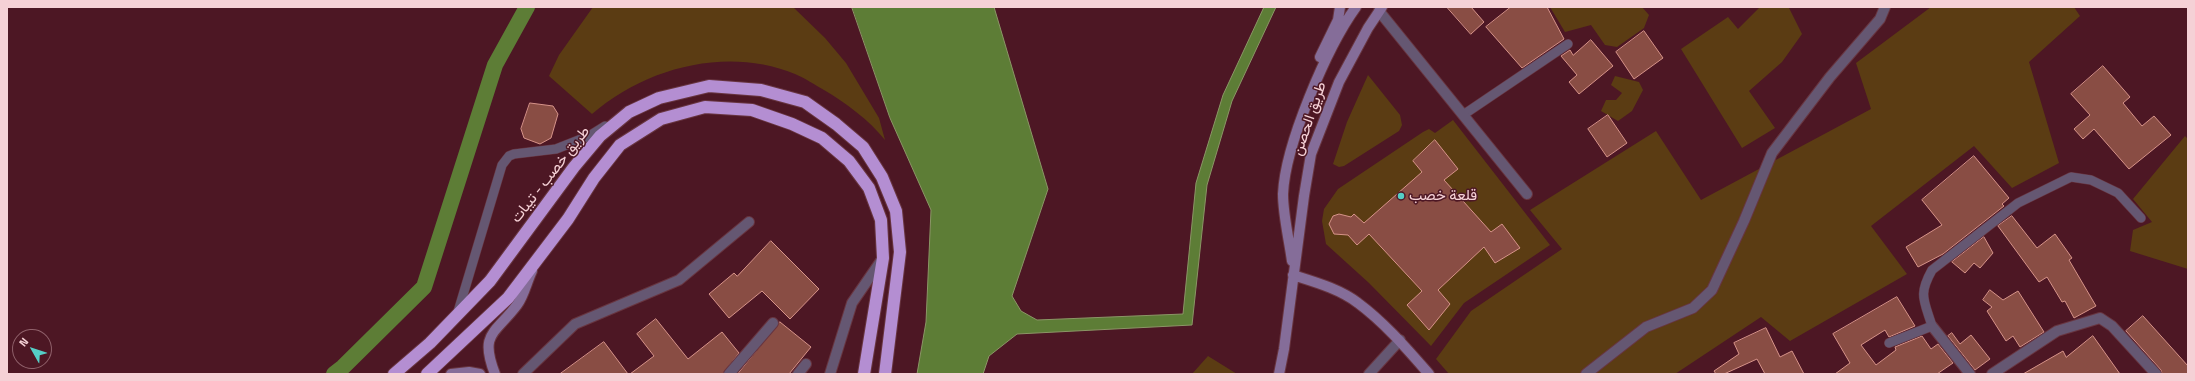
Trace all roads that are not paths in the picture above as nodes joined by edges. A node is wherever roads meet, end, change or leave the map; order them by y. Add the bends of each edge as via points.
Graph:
1 (1340, 7) edge
2 (1356, 7) edge
3 (1885, 7) edge
4 (1378, 8) edge
5 (1568, 44) dead end
6 (629, 112) junction
7 (1463, 115) junction
8 (1291, 150) junction
9 (1527, 194) dead end
10 (2141, 218) dead end
11 (749, 222) dead end
12 (883, 258) junction
13 (537, 260) junction
14 (1294, 275) junction
15 (456, 316) junction
16 (773, 323) dead end
17 (1932, 326) junction
18 (1400, 340) junction
19 (1889, 343) dead end
20 (806, 364) dead end
21 (394, 374) edge
22 (427, 374) edge
23 (451, 374) edge
24 (480, 374) edge
25 (495, 374) edge
26 (523, 374) edge
27 (729, 374) edge
28 (798, 374) edge
29 (830, 374) edge
30 (864, 374) edge
31 (885, 374) edge
32 (1278, 374) edge
33 (1369, 374) edge
34 (1430, 374) edge
35 (1586, 374) edge
36 (1970, 374) edge
37 (1992, 374) edge
38 (2156, 374) edge

1 - 8 street via 1338,20 1317,64
2 - 8 street, طريق الحصن via 1321,70
3 - 35 street via 1880,19 1772,153 1712,290 1693,308 1646,327
4 - 7 street
4 - 14 street, طريق الحصن via 1339,82 1311,154
5 - 7 lane
6 - 15 highway, طريق خصب - تيبات via 596,141 490,281
6 - 15 lane via 588,136 556,149 509,156 496,178
6 - 31 highway, طريق خصب - تيبات via 659,98 709,86 761,90 805,102 863,147 882,177 896,211 900,252
7 - 9 street
8 - 14 street, طريق الحصن via 1283,194
10 - 17 lane via 2118,193 2091,180 2071,177 2018,203 1932,270 1923,285 1924,301
11 - 26 street via 679,280 575,324
12 - 13 highway via 881,220 869,188 849,161 822,138 752,110 705,107 661,119 620,145
12 - 29 street via 852,303
12 - 30 highway
13 - 22 highway via 508,298
13 - 25 street via 518,304 492,332 488,356
14 - 18 street via 1332,289 1357,302
14 - 32 street, طريق الحصن
15 - 21 highway, طريق خصب - تيبات
16 - 27 street
17 - 19 lane
17 - 36 street
18 - 33 street
18 - 34 street
20 - 28 street
23 - 24 street
37 - 38 street via 2057,331 2100,318 2112,326

